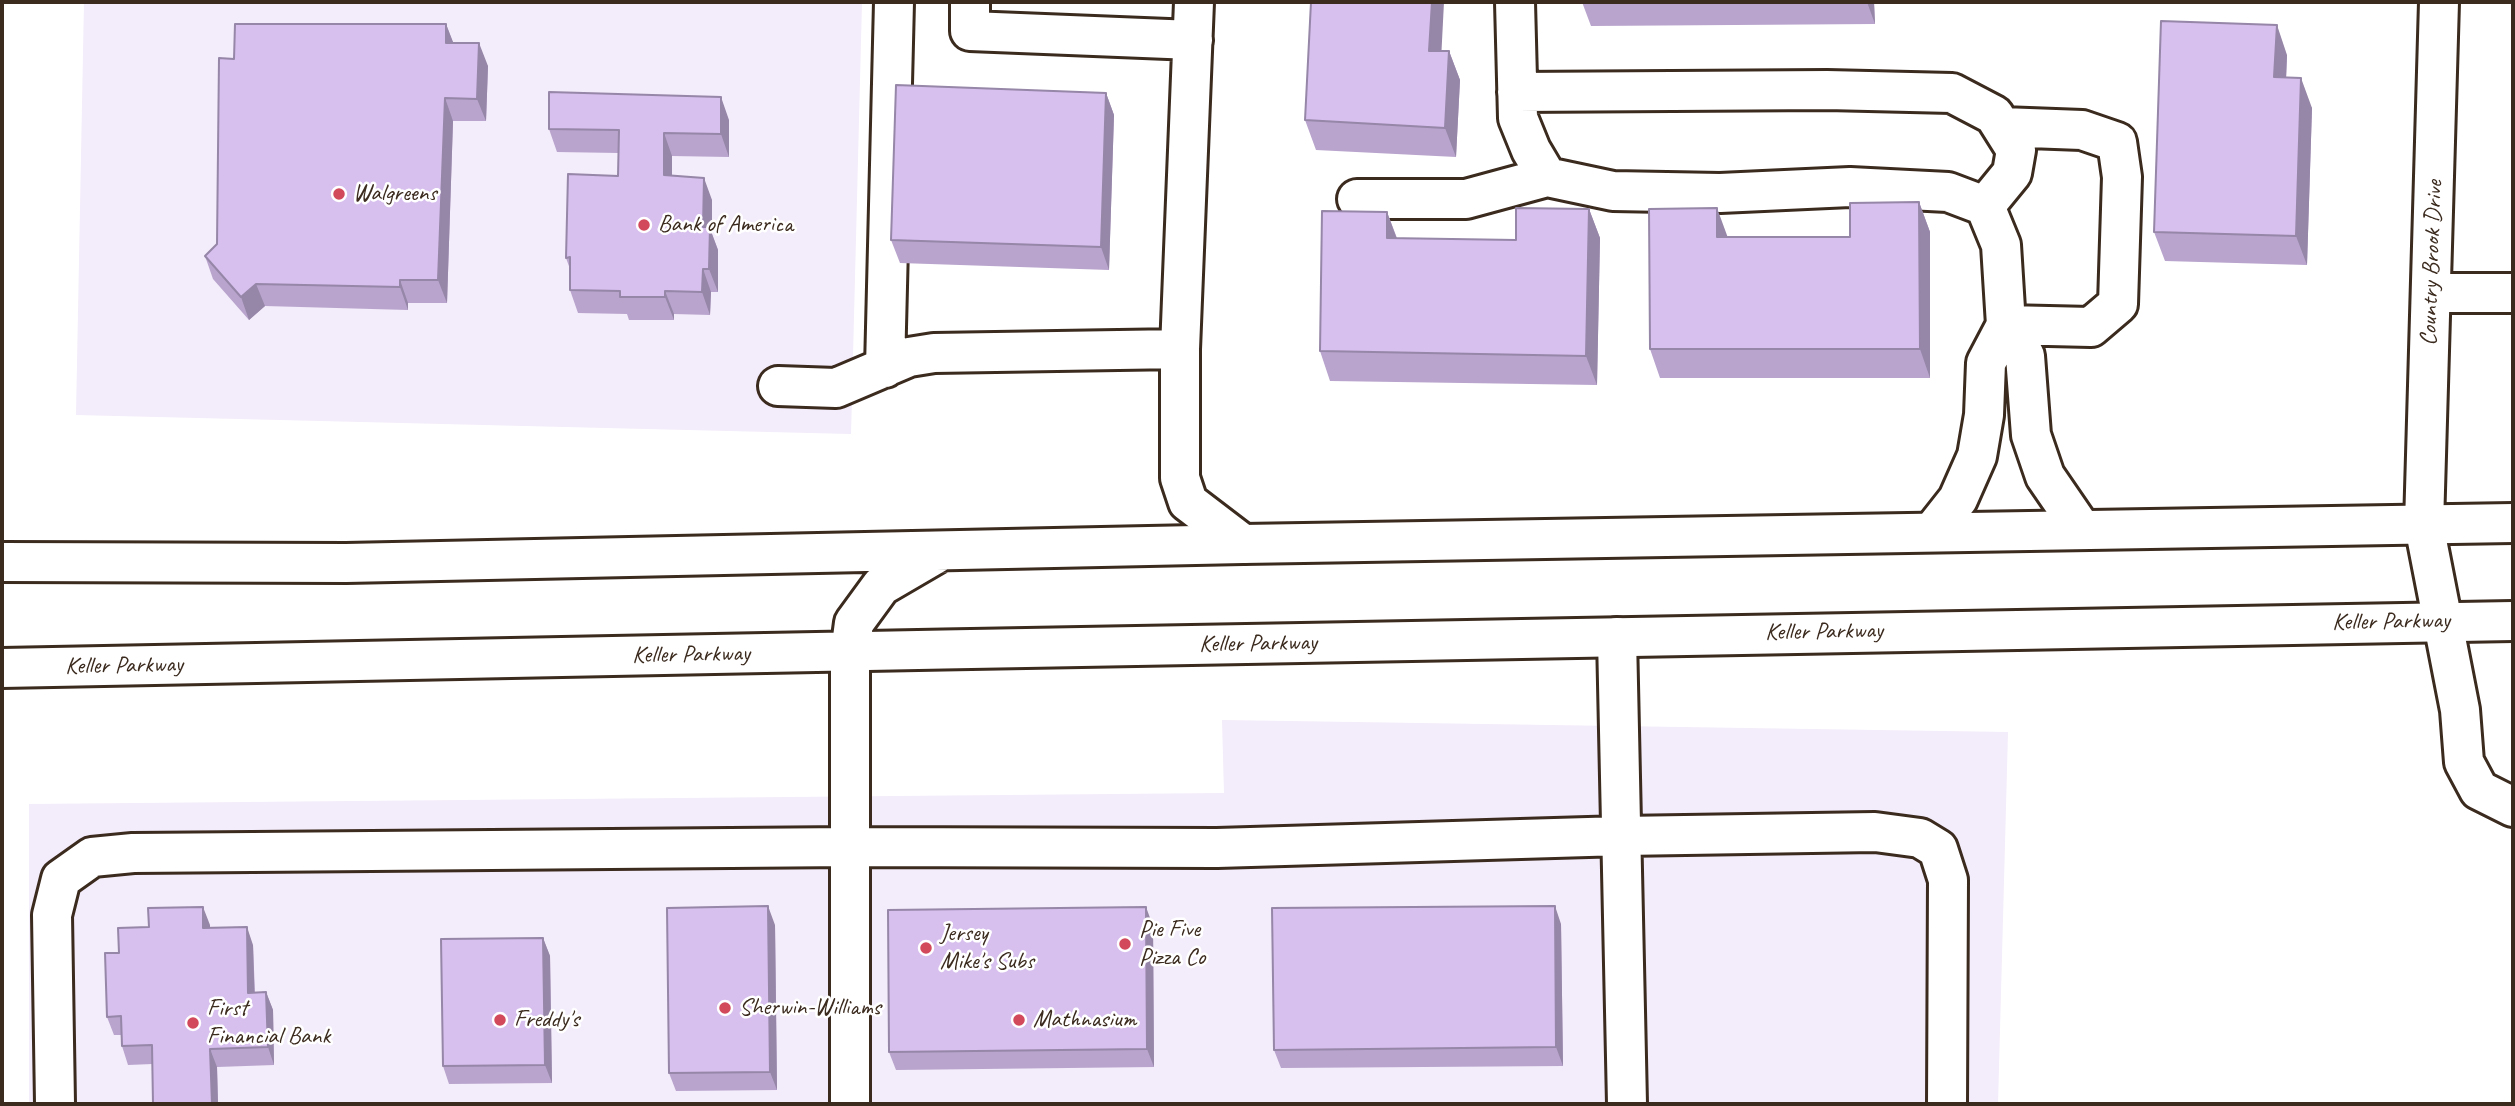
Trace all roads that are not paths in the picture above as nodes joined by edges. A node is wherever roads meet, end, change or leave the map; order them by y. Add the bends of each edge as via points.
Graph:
1 (894, 2) edge
2 (970, 2) edge
3 (1194, 2) edge
4 (1516, 2) edge
5 (2439, 2) edge
6 (1193, 40) junction
7 (1517, 92) junction
8 (2002, 127) junction
9 (1547, 177) junction
10 (1357, 199) dead end
11 (1985, 206) junction
12 (2431, 293) junction
13 (2513, 293) edge
14 (2006, 325) junction
15 (1180, 349) junction
16 (885, 368) junction
17 (778, 386) dead end
18 (2513, 523) edge
19 (2424, 525) junction
20 (2082, 530) junction
21 (1932, 532) junction
22 (1243, 544) junction
23 (943, 550) junction
24 (2, 562) edge
25 (2513, 621) edge
26 (2442, 622) junction
27 (1617, 637) junction
28 (850, 653) junction
29 (2, 668) edge
30 (2513, 807) edge
31 (1622, 836) junction
32 (850, 848) junction
33 (55, 1104) edge
34 (850, 1104) edge
35 (1627, 1104) edge
36 (1947, 1104) edge

1 - 16 main road
2 - 6 main road via 970,31
3 - 6 main road
4 - 7 main road
5 - 12 main road, Country Brook Drive
6 - 15 main road
7 - 8 main road via 1952,93 1994,115
7 - 9 main road via 1518,118
8 - 11 main road via 2016,149 2012,173
8 - 14 main road via 2082,130 2117,142 2123,177 2118,304 2091,327
9 - 10 main road via 1466,199
9 - 11 main road via 1612,191 1720,193 1850,187 1948,192
11 - 14 main road via 2001,245
12 - 13 main road
12 - 19 main road, Country Brook Drive
14 - 20 main road via 2025,356 2031,435 2045,477
14 - 21 main road via 1986,363 1977,456 1958,499
15 - 16 main road via 934,353
15 - 22 main road via 1180,478 1188,502
16 - 17 main road via 836,388
18 - 19 main road
19 - 20 main road
19 - 26 main road, Country Brook Drive
20 - 21 main road
21 - 22 main road
22 - 23 main road
23 - 24 main road via 346,563
23 - 28 main road via 881,586 854,623
25 - 26 main road, Keller Parkway
26 - 27 main road, Keller Parkway
26 - 30 main road, Country Brook Drive via 2460,710 2464,762 2479,790
27 - 28 main road, Keller Parkway
27 - 31 main road
28 - 29 main road, Keller Parkway
28 - 32 main road
31 - 32 main road via 1217,848
31 - 35 main road
31 - 36 main road via 1875,832 1920,838 1938,849 1948,880
32 - 33 main road via 133,853 92,857 61,879 52,915
32 - 34 main road

